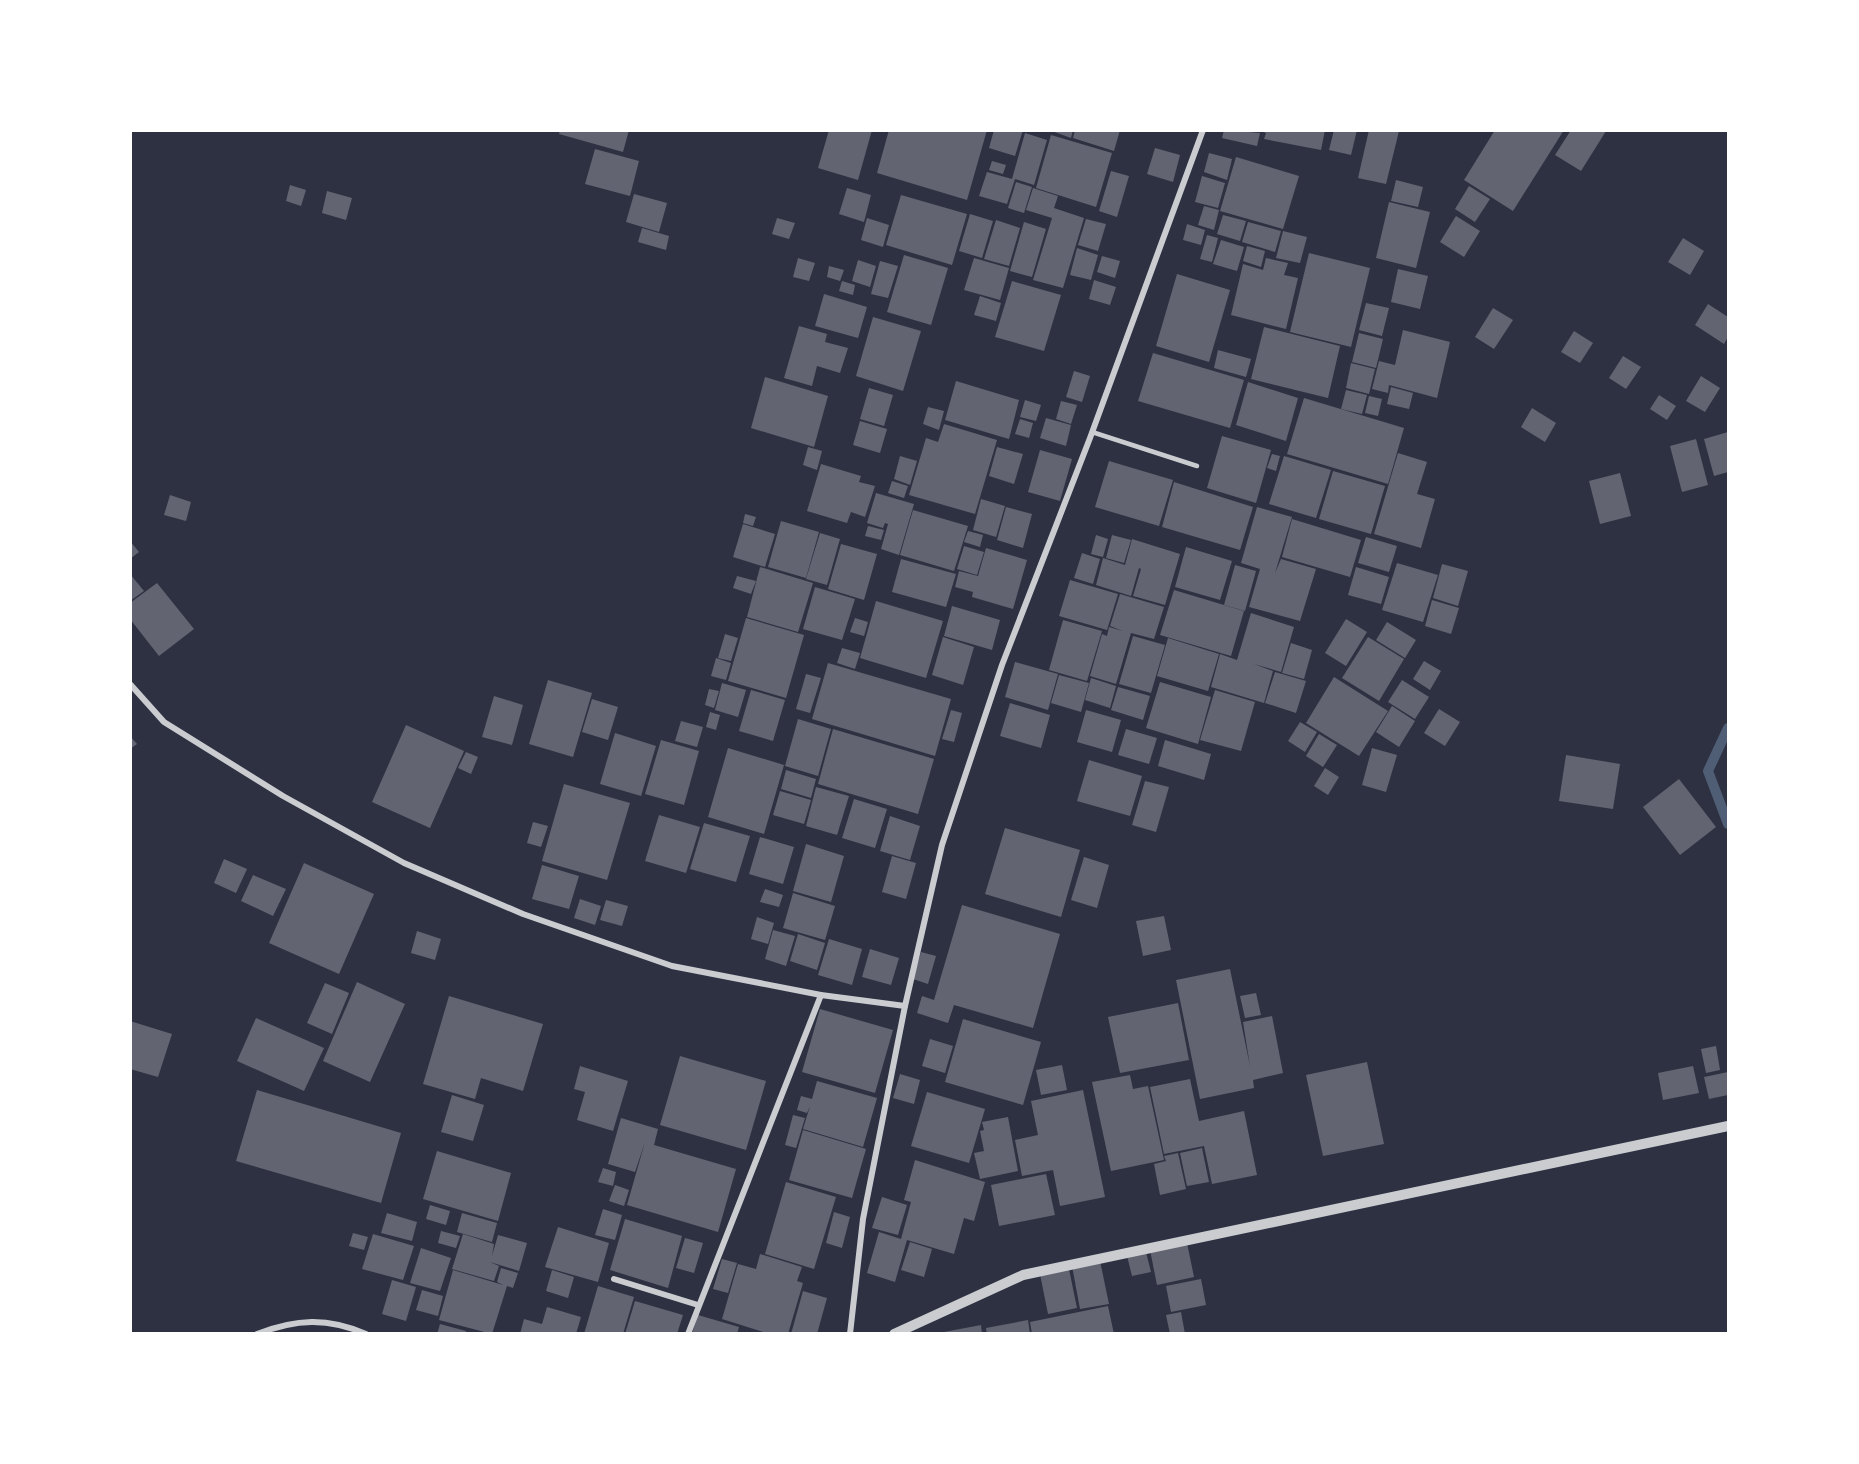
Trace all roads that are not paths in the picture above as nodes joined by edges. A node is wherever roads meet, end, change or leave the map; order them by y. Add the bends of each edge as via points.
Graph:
1 (1203, 130) edge
2 (1092, 432) junction
3 (1197, 466) dead end
4 (130, 684) edge
5 (820, 995) junction
6 (906, 1006) junction
7 (1728, 1126) edge
8 (615, 1278) dead end
9 (698, 1305) junction
10 (257, 1334) edge
11 (366, 1334) edge
12 (688, 1334) edge
13 (850, 1334) edge
14 (894, 1334) edge

1 - 2 street
2 - 3 lane
2 - 6 street via 1002,665 942,845
4 - 5 street via 164,722 283,796 404,863 523,914 672,966
5 - 6 street
5 - 9 street
6 - 13 street via 863,1220
7 - 14 street via 1023,1275
8 - 9 street
9 - 12 street
10 - 11 street via 285,1323 340,1323

